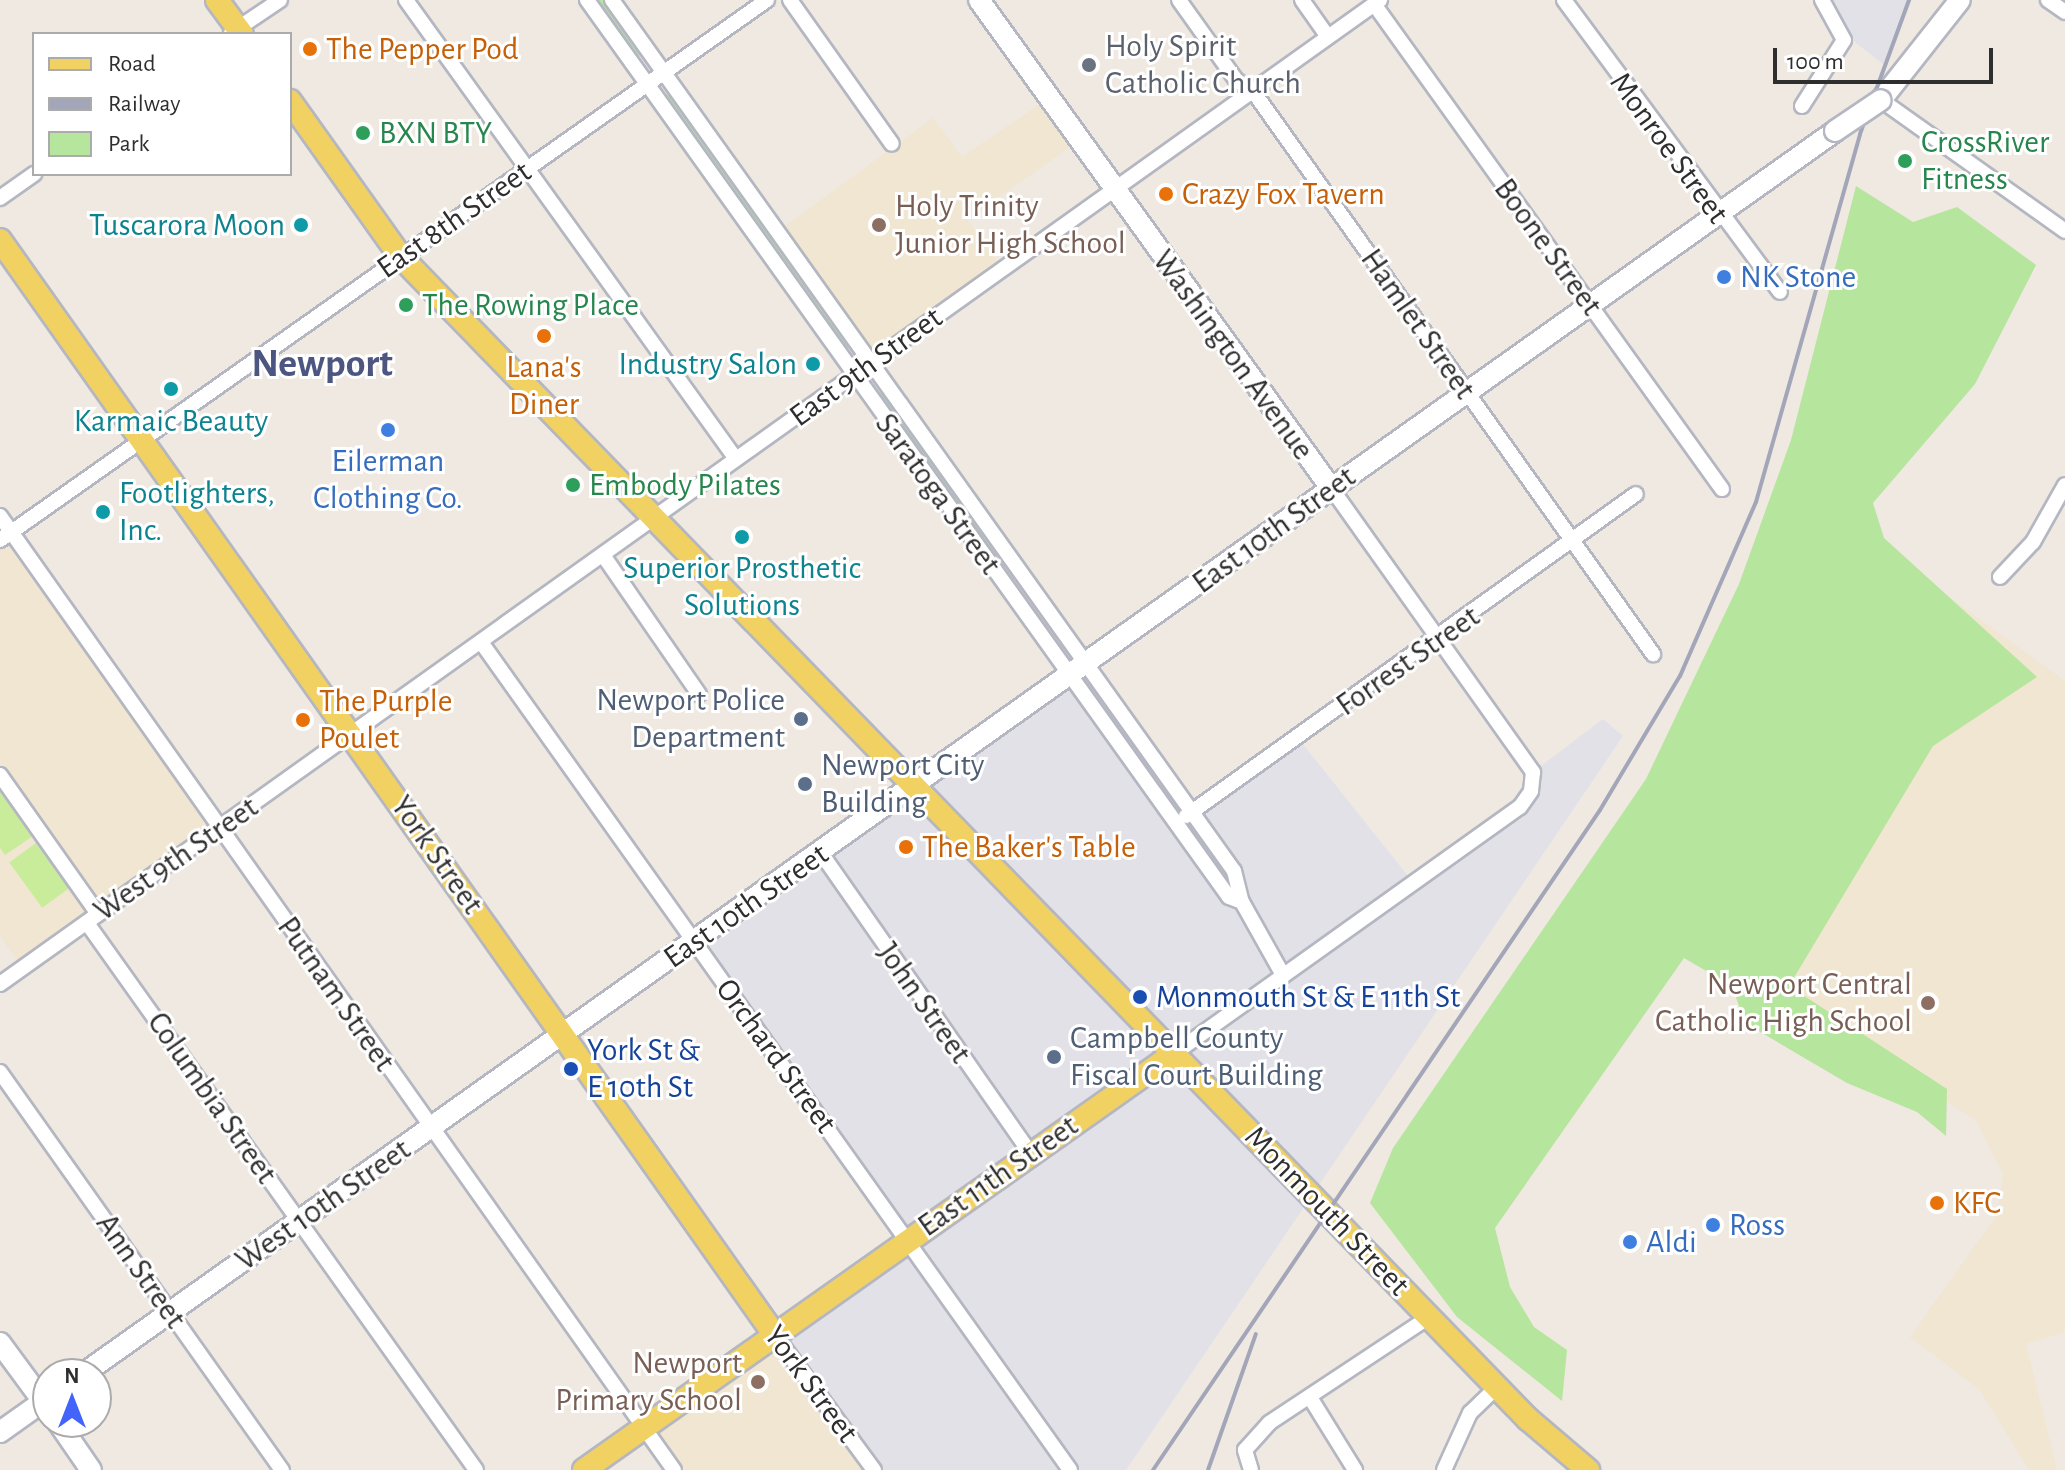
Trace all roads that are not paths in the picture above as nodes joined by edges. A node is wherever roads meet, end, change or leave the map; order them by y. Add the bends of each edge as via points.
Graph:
1 (217, 0) edge
2 (280, 0) edge
3 (406, 0) edge
4 (587, 0) edge
5 (612, 0) edge
6 (767, 0) edge
7 (790, 0) edge
8 (979, 0) edge
9 (1179, 0) edge
10 (1302, 0) edge
11 (1564, 0) edge
12 (1822, 0) edge
13 (1960, 0) edge
14 (2048, 0) edge
15 (1377, 2) edge
16 (2064, 12) edge
17 (237, 32) edge
18 (1328, 37) junction
19 (664, 72) junction
20 (647, 85) junction
21 (1253, 91) junction
22 (1881, 100) junction
23 (292, 104) edge
24 (1802, 106) dead end
25 (892, 144) dead end
26 (528, 167) junction
27 (32, 175) edge
28 (1114, 190) junction
29 (0, 198) edge
30 (1715, 214) junction
31 (2065, 231) edge
32 (0, 240) edge
33 (401, 257) junction
34 (1780, 292) dead end
35 (1591, 305) junction
36 (871, 364) junction
37 (854, 376) junction
38 (1467, 393) junction
39 (142, 441) junction
40 (736, 459) junction
41 (2065, 485) edge
42 (1331, 488) junction
43 (1722, 489) dead end
44 (1636, 494) dead end
45 (0, 516) edge
46 (654, 518) junction
47 (6, 536) edge
48 (1574, 542) junction
49 (603, 555) junction
50 (2000, 577) dead end
51 (1438, 638) junction
52 (481, 642) junction
53 (1653, 654) dead end
54 (1086, 665) junction
55 (1069, 677) junction
56 (699, 694) dead end
57 (352, 735) junction
58 (0, 775) edge
59 (913, 788) junction
60 (1531, 791) joint
61 (1193, 812) junction
62 (1176, 823) junction
63 (220, 828) junction
64 (821, 853) junction
65 (1242, 902) junction
66 (93, 918) junction
67 (694, 942) junction
68 (1283, 975) junction
69 (0, 984) edge
70 (563, 1035) junction
71 (1172, 1055) junction
72 (0, 1072) edge
73 (432, 1128) junction
74 (1030, 1153) junction
75 (300, 1222) junction
76 (908, 1239) junction
77 (170, 1312) junction
78 (1429, 1317) junction
79 (774, 1334) junction
80 (0, 1343) edge
81 (105, 1358) edge
82 (32, 1384) edge
83 (1497, 1387) junction
84 (1311, 1399) junction
85 (32, 1411) edge
86 (643, 1428) junction
87 (0, 1432) edge
88 (69, 1438) edge
89 (91, 1470) edge
90 (282, 1470) edge
91 (476, 1470) edge
92 (584, 1470) edge
93 (674, 1470) edge
94 (874, 1470) edge
95 (1070, 1470) edge
96 (1251, 1470) edge
97 (1355, 1470) edge
98 (1444, 1470) edge
99 (1588, 1470) edge

1 - 17 main road
2 - 17 street
3 - 26 street
4 - 20 street, Saratoga Street
5 - 19 street, Saratoga Street
6 - 19 street, East 8th Street
7 - 25 street
8 - 28 main road, Washington Avenue
9 - 21 street, Hamlet Street via 1236,80
10 - 18 street
11 - 30 street, Monroe Street
12 - 24 street via 1844,40
13 - 22 main road, East 10th Street
14 - 16 street
15 - 18 street, East 9th Street
15 - 35 street, Boone Street
18 - 21 street, East 9th Street
19 - 20 street, East 8th Street
19 - 36 street, Saratoga Street
20 - 26 street, East 8th Street
20 - 37 street, Saratoga Street
21 - 28 street, East 9th Street
21 - 38 street, Hamlet Street
22 - 30 main road, East 10th Street, bridge
22 - 31 street
23 - 33 main road, Monmouth Street
26 - 33 street, East 8th Street
26 - 40 street
27 - 29 street
28 - 36 street, East 9th Street
28 - 42 main road, Washington Avenue
30 - 34 street, Monroe Street
30 - 35 main road, East 10th Street
32 - 39 main road, York Street
33 - 39 street, East 8th Street
33 - 46 main road, Monmouth Street
35 - 38 main road, East 10th Street
35 - 43 street, Boone Street
36 - 37 street, East 9th Street
36 - 54 street, Saratoga Street
37 - 40 street, East 9th Street
37 - 55 street, Saratoga Street
38 - 42 main road, East 10th Street
38 - 48 street, Hamlet Street
39 - 47 street, East 8th Street
39 - 57 main road, York Street
40 - 46 street, East 9th Street
41 - 50 street via 2033,542
42 - 51 street, Washington Avenue
42 - 54 main road, East 10th Street
44 - 48 street, Forrest Street
45 - 47 street, Putnam Street
46 - 49 street, East 9th Street
46 - 59 main road, Monmouth Street
47 - 63 street, Putnam Street
48 - 51 street, Forrest Street
48 - 53 street, Hamlet Street
49 - 52 street, East 9th Street
49 - 56 street
51 - 60 street, Washington Avenue via 1533,772
51 - 61 street, Forrest Street
52 - 57 street, East 9th Street
52 - 67 street, Orchard Street
54 - 55 main road, East 10th Street
54 - 61 street, Saratoga Street
55 - 59 main road, East 10th Street
55 - 62 street, Saratoga Street
57 - 63 street, West 9th Street
57 - 70 main road, York Street
58 - 66 street, Columbia Street
59 - 64 main road, East 10th Street
59 - 71 main road, Monmouth Street
60 - 68 street, East 11th Street via 1520,807
61 - 62 street, Forrest Street
61 - 65 street, Saratoga Street via 1244,887
62 - 65 street, Saratoga Street via 1229,897
63 - 66 street, West 9th Street
63 - 73 street, Putnam Street
64 - 67 main road, East 10th Street
64 - 74 street, John Street
65 - 68 street, Saratoga Street
66 - 69 street, West 9th Street
66 - 75 street, Columbia Street
67 - 70 main road, East 10th Street
67 - 76 street, Orchard Street
68 - 71 street, East 11th Street
70 - 73 main road, West 10th Street
70 - 79 main road, York Street
71 - 74 main road, East 11th Street
71 - 78 main road, Monmouth Street
72 - 77 street, Ann Street
73 - 75 main road, West 10th Street
73 - 86 street, Putnam Street
74 - 76 main road, East 11th Street
75 - 77 main road, West 10th Street
75 - 91 street, Columbia Street
76 - 79 main road, East 11th Street
76 - 95 street, Orchard Street
77 - 81 main road, West 10th Street
77 - 90 street, Ann Street
78 - 83 main road, Monmouth Street
78 - 84 street
79 - 86 main road, East 11th Street
79 - 94 street, York Street
80 - 82 main road
83 - 98 street via 1470,1413
83 - 99 main road, Monmouth Street
84 - 96 street via 1269,1423 1245,1450
84 - 97 street
85 - 87 main road
86 - 92 main road, East 11th Street
86 - 93 street, Putnam Street
88 - 89 main road

